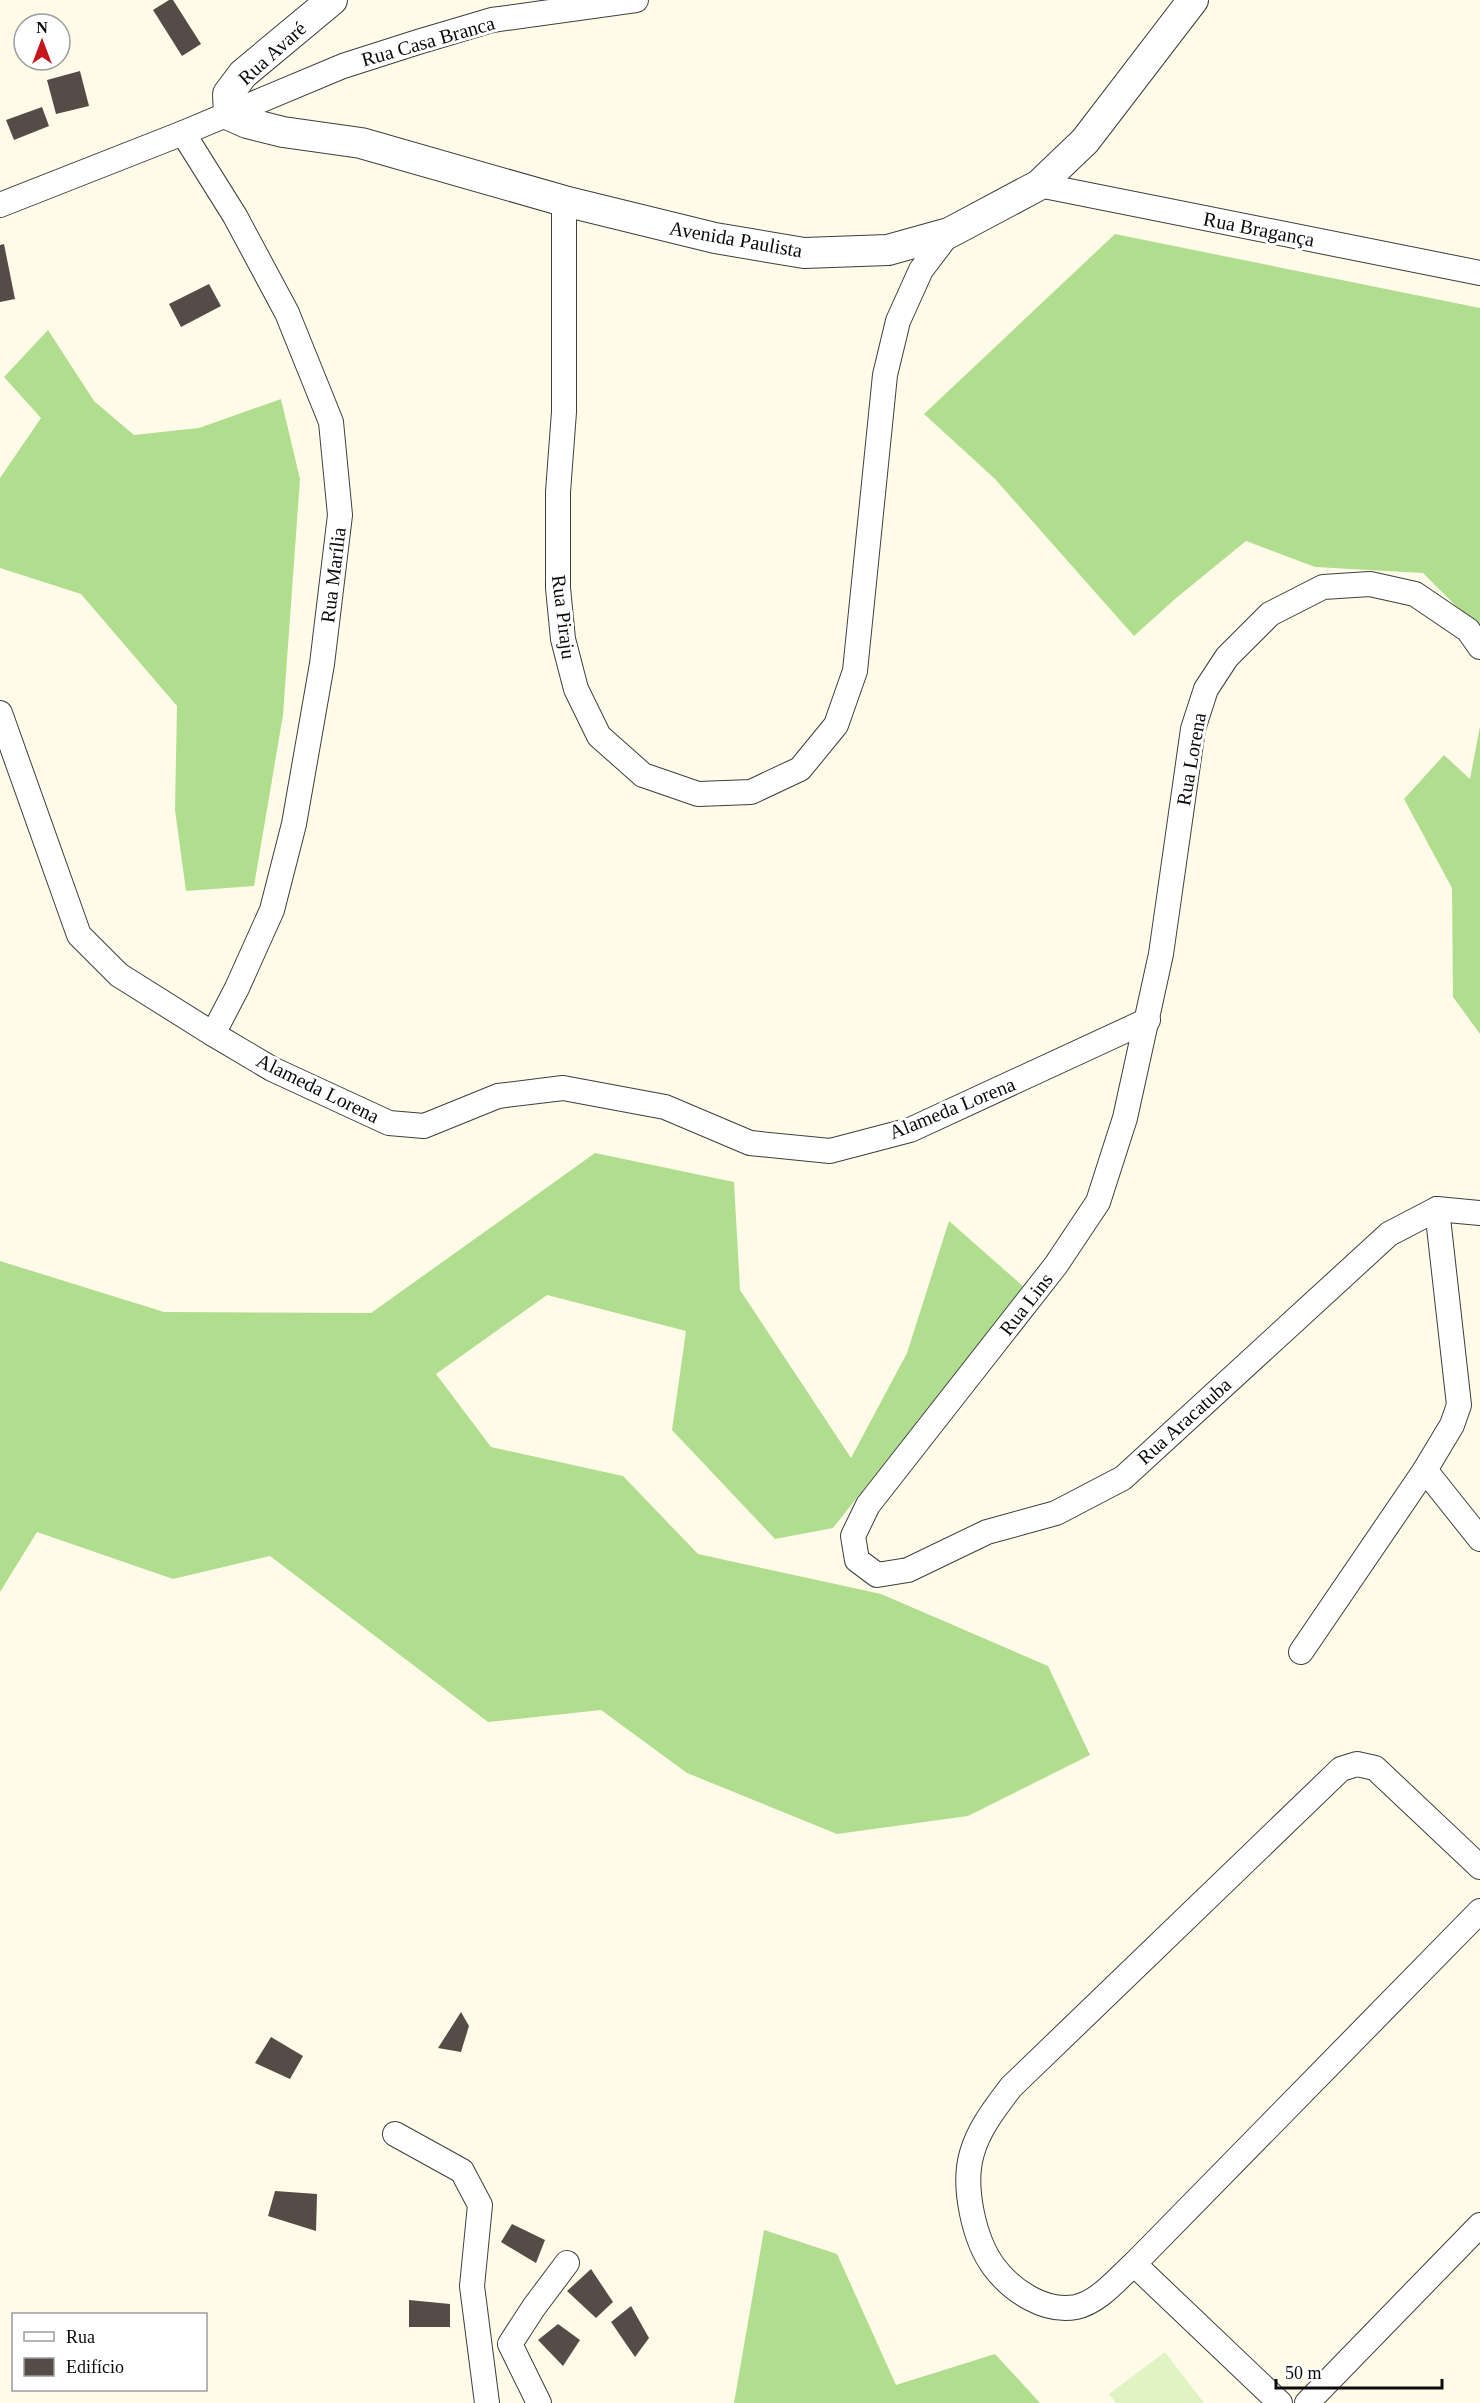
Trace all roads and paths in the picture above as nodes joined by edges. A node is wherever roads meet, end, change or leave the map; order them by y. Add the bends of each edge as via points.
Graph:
1 (332, 0) edge
2 (636, 0) edge
3 (1193, 0) edge
4 (229, 115) junction
5 (183, 133) junction
6 (1039, 185) junction
7 (564, 201) junction
8 (0, 205) edge
9 (949, 233) junction
10 (1480, 273) edge
11 (1480, 647) edge
12 (0, 713) edge
13 (1148, 1020) junction
14 (213, 1034) junction
15 (1437, 1209) junction
16 (1480, 1213) edge
17 (1425, 1470) junction
18 (1480, 1539) edge
19 (857, 1560) joint
20 (1301, 1652) dead end
21 (1480, 1867) edge
22 (1480, 1911) edge
23 (395, 2134) dead end
24 (1480, 2225) edge
25 (1469, 2248) edge
26 (567, 2264) dead end
27 (1134, 2264) junction
28 (487, 2403) edge
29 (539, 2403) edge
30 (1281, 2403) edge
31 (1307, 2403) edge

1 - 4 street, Rua Avaré via 243,74 228,94
2 - 4 street, Rua Casa Branca via 492,20 343,66
3 - 6 street, Avenida Paulista via 1085,141
4 - 5 street, Rua Casa Branca
4 - 7 street, Avenida Paulista via 283,132 361,142
5 - 8 street, Rua Casa Branca
5 - 14 street, Rua Marília via 235,216 291,324 331,422 340,515 322,664 294,824 272,910
6 - 9 street, Avenida Paulista
6 - 10 street, Rua Bragança
7 - 9 street, Avenida Paulista via 715,238 804,253 888,250
7 - 9 street, Rua Piraju via 564,412 558,492 563,639 576,689 599,736 643,775 698,794 751,792 800,769 836,725 855,671 885,375 898,321 921,270
11 - 13 street, Rua Lorena via 1468,630 1415,594 1370,584 1323,587 1270,614 1227,657 1206,689 1193,729
12 - 14 street, Alameda Lorena via 79,935 119,975
13 - 14 street, Alameda Lorena via 910,1130 830,1151 750,1143 665,1107 562,1088 498,1096 424,1125 389,1123 272,1069
13 - 19 street, Rua Lins via 1125,1118 1098,1202 1056,1265 868,1505 852,1536
15 - 16 street
15 - 17 street via 1459,1406
15 - 19 street, Rua Aracatuba via 1389,1234 1123,1478 1056,1513 987,1532 908,1570 877,1575
17 - 18 street
17 - 20 street
21 - 27 street via 1375,1768 1357,1764 1341,1769 1011,2087 988,2119 972,2154 969,2195 977,2232 994,2267 1022,2293 1050,2307 1076,2307 1092,2301
22 - 27 street
23 - 28 street via 462,2171 480,2205 472,2286
24 - 25 street
25 - 31 street
26 - 29 street via 510,2344
27 - 30 street

